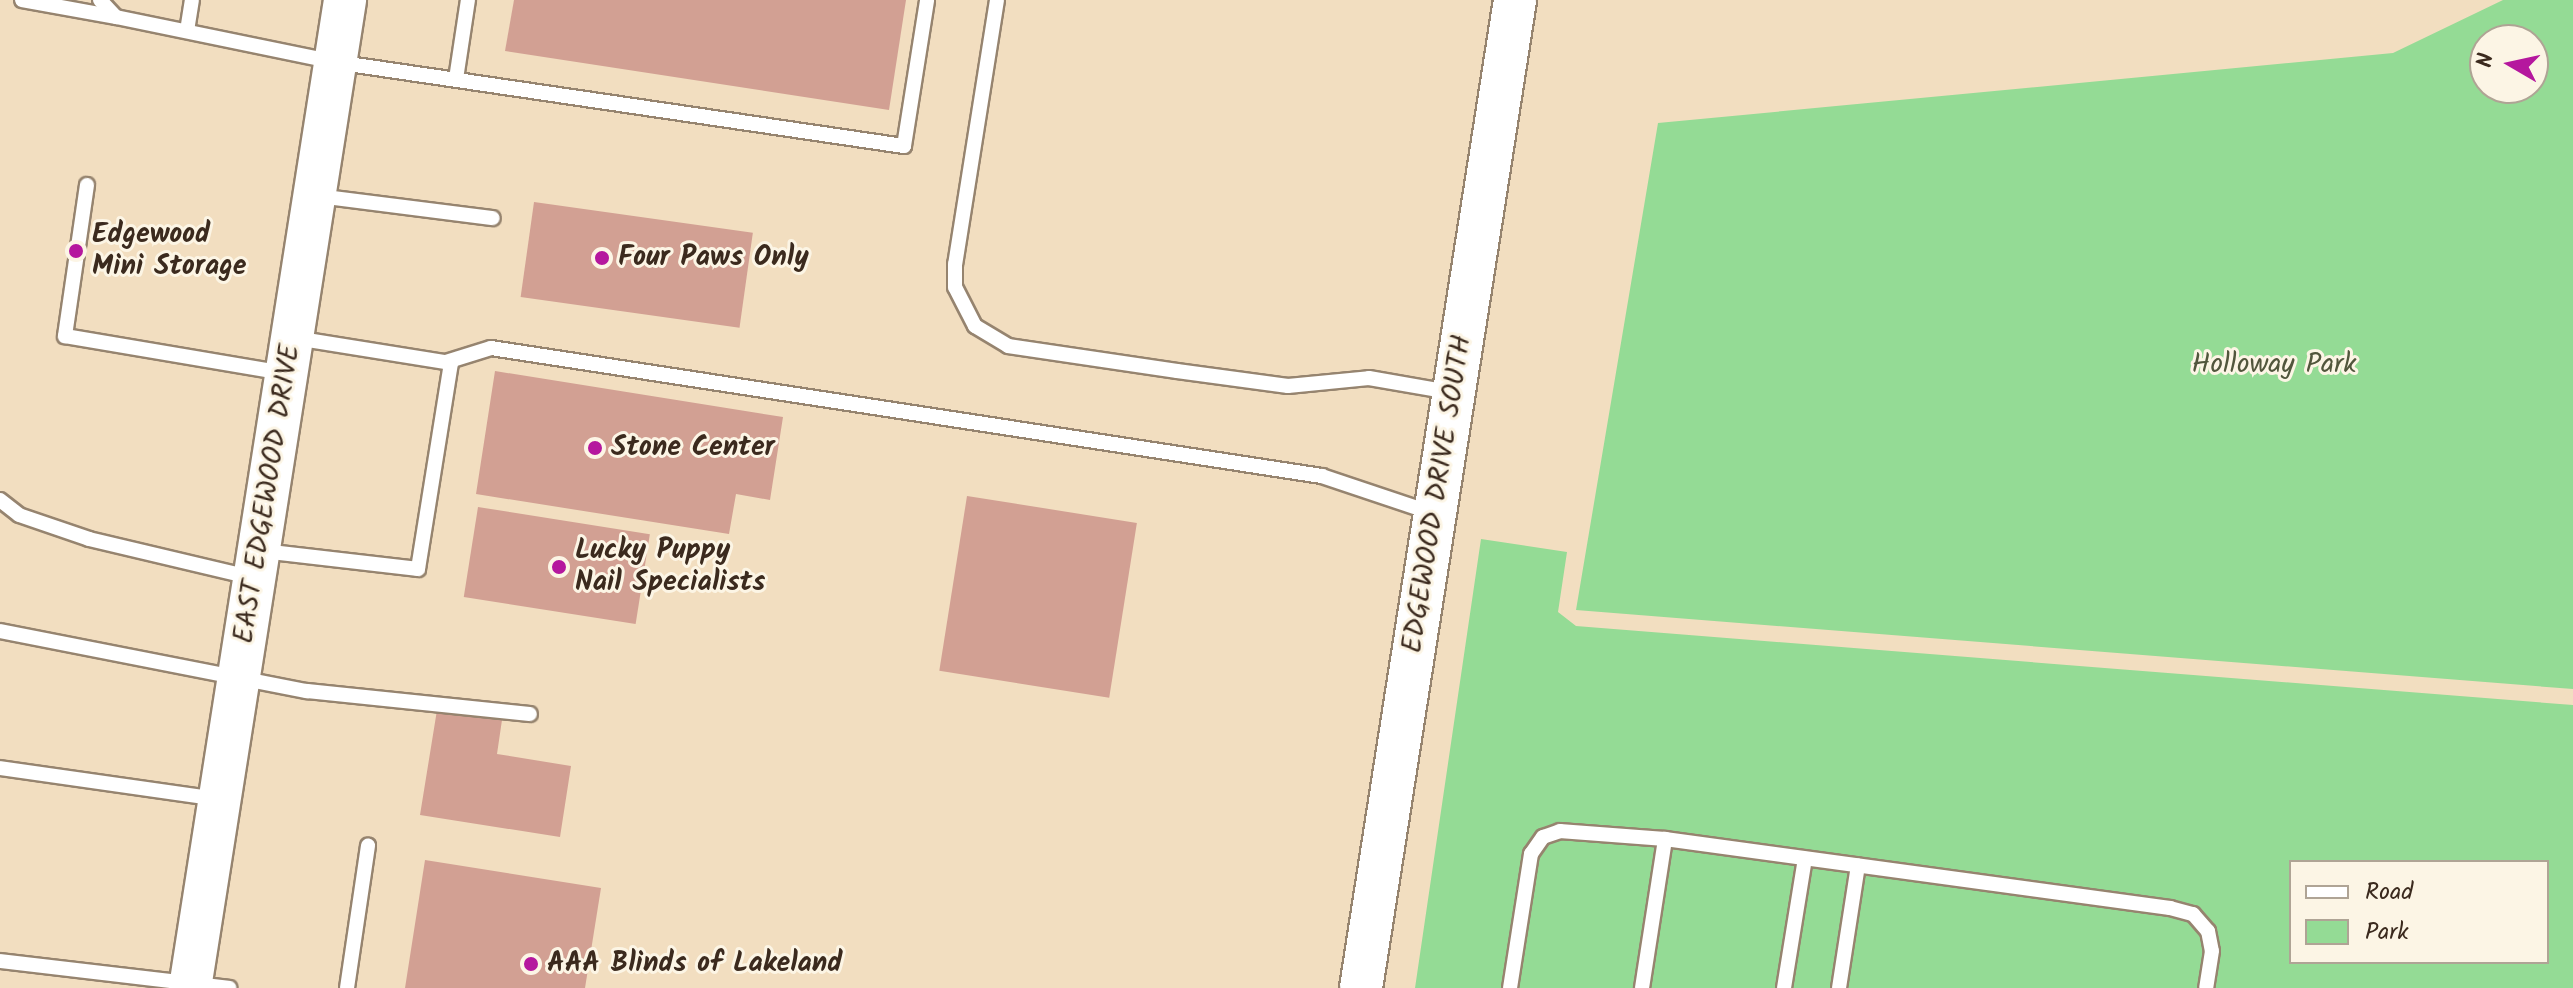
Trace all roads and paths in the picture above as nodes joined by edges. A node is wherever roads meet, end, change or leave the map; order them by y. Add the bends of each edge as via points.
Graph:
1 (22, 0) edge
2 (100, 0) edge
3 (192, 0) edge
4 (345, 0) edge
5 (468, 0) edge
6 (927, 0) edge
7 (997, 0) edge
8 (1515, 0) edge
9 (116, 17) junction
10 (187, 31) junction
11 (335, 62) junction
12 (456, 79) junction
13 (87, 185) dead end
14 (314, 195) junction
15 (493, 218) dead end
16 (289, 355) junction
17 (446, 362) junction
18 (1453, 393) junction
19 (0, 500) edge
20 (1434, 514) junction
21 (257, 564) junction
22 (0, 631) edge
23 (239, 676) junction
24 (530, 714) dead end
25 (0, 768) edge
26 (220, 799) junction
27 (1665, 839) junction
28 (368, 846) dead end
29 (1805, 859) junction
30 (1858, 865) junction
31 (0, 961) edge
32 (204, 986) edge
33 (347, 988) edge
34 (1361, 988) edge
35 (1510, 988) edge
36 (1642, 988) edge
37 (1784, 988) edge
38 (1839, 988) edge
39 (2206, 988) edge

1 - 9 lane
2 - 9 lane
3 - 10 lane
4 - 11 street, EAST EDGEWOOD DRIVE
5 - 12 lane
6 - 12 lane via 904,146
7 - 18 lane via 955,264 955,287 975,326 1008,346 1191,373 1288,386 1369,378
8 - 18 street, EDGEWOOD DRIVE SOUTH
9 - 10 lane
10 - 11 lane
11 - 12 lane
11 - 14 street, EAST EDGEWOOD DRIVE
13 - 16 lane via 65,336
14 - 15 lane
14 - 16 street, EAST EDGEWOOD DRIVE
16 - 17 lane
16 - 21 street, EAST EDGEWOOD DRIVE
17 - 20 lane via 491,348 1322,476
17 - 21 lane via 451,363 418,569
18 - 20 street, EDGEWOOD DRIVE SOUTH
19 - 21 lane via 19,515 89,539
20 - 34 street, EDGEWOOD DRIVE SOUTH
21 - 23 street, EAST EDGEWOOD DRIVE
22 - 23 lane
23 - 24 lane via 369,699
23 - 26 street, EAST EDGEWOOD DRIVE
25 - 26 lane
26 - 32 street, EAST EDGEWOOD DRIVE
27 - 29 lane
27 - 35 lane via 1560,831 1543,837 1531,854
27 - 36 lane
28 - 33 lane
29 - 30 lane
29 - 37 lane
30 - 38 lane
30 - 39 lane via 2193,914 2208,931 2212,951
31 - 32 lane

